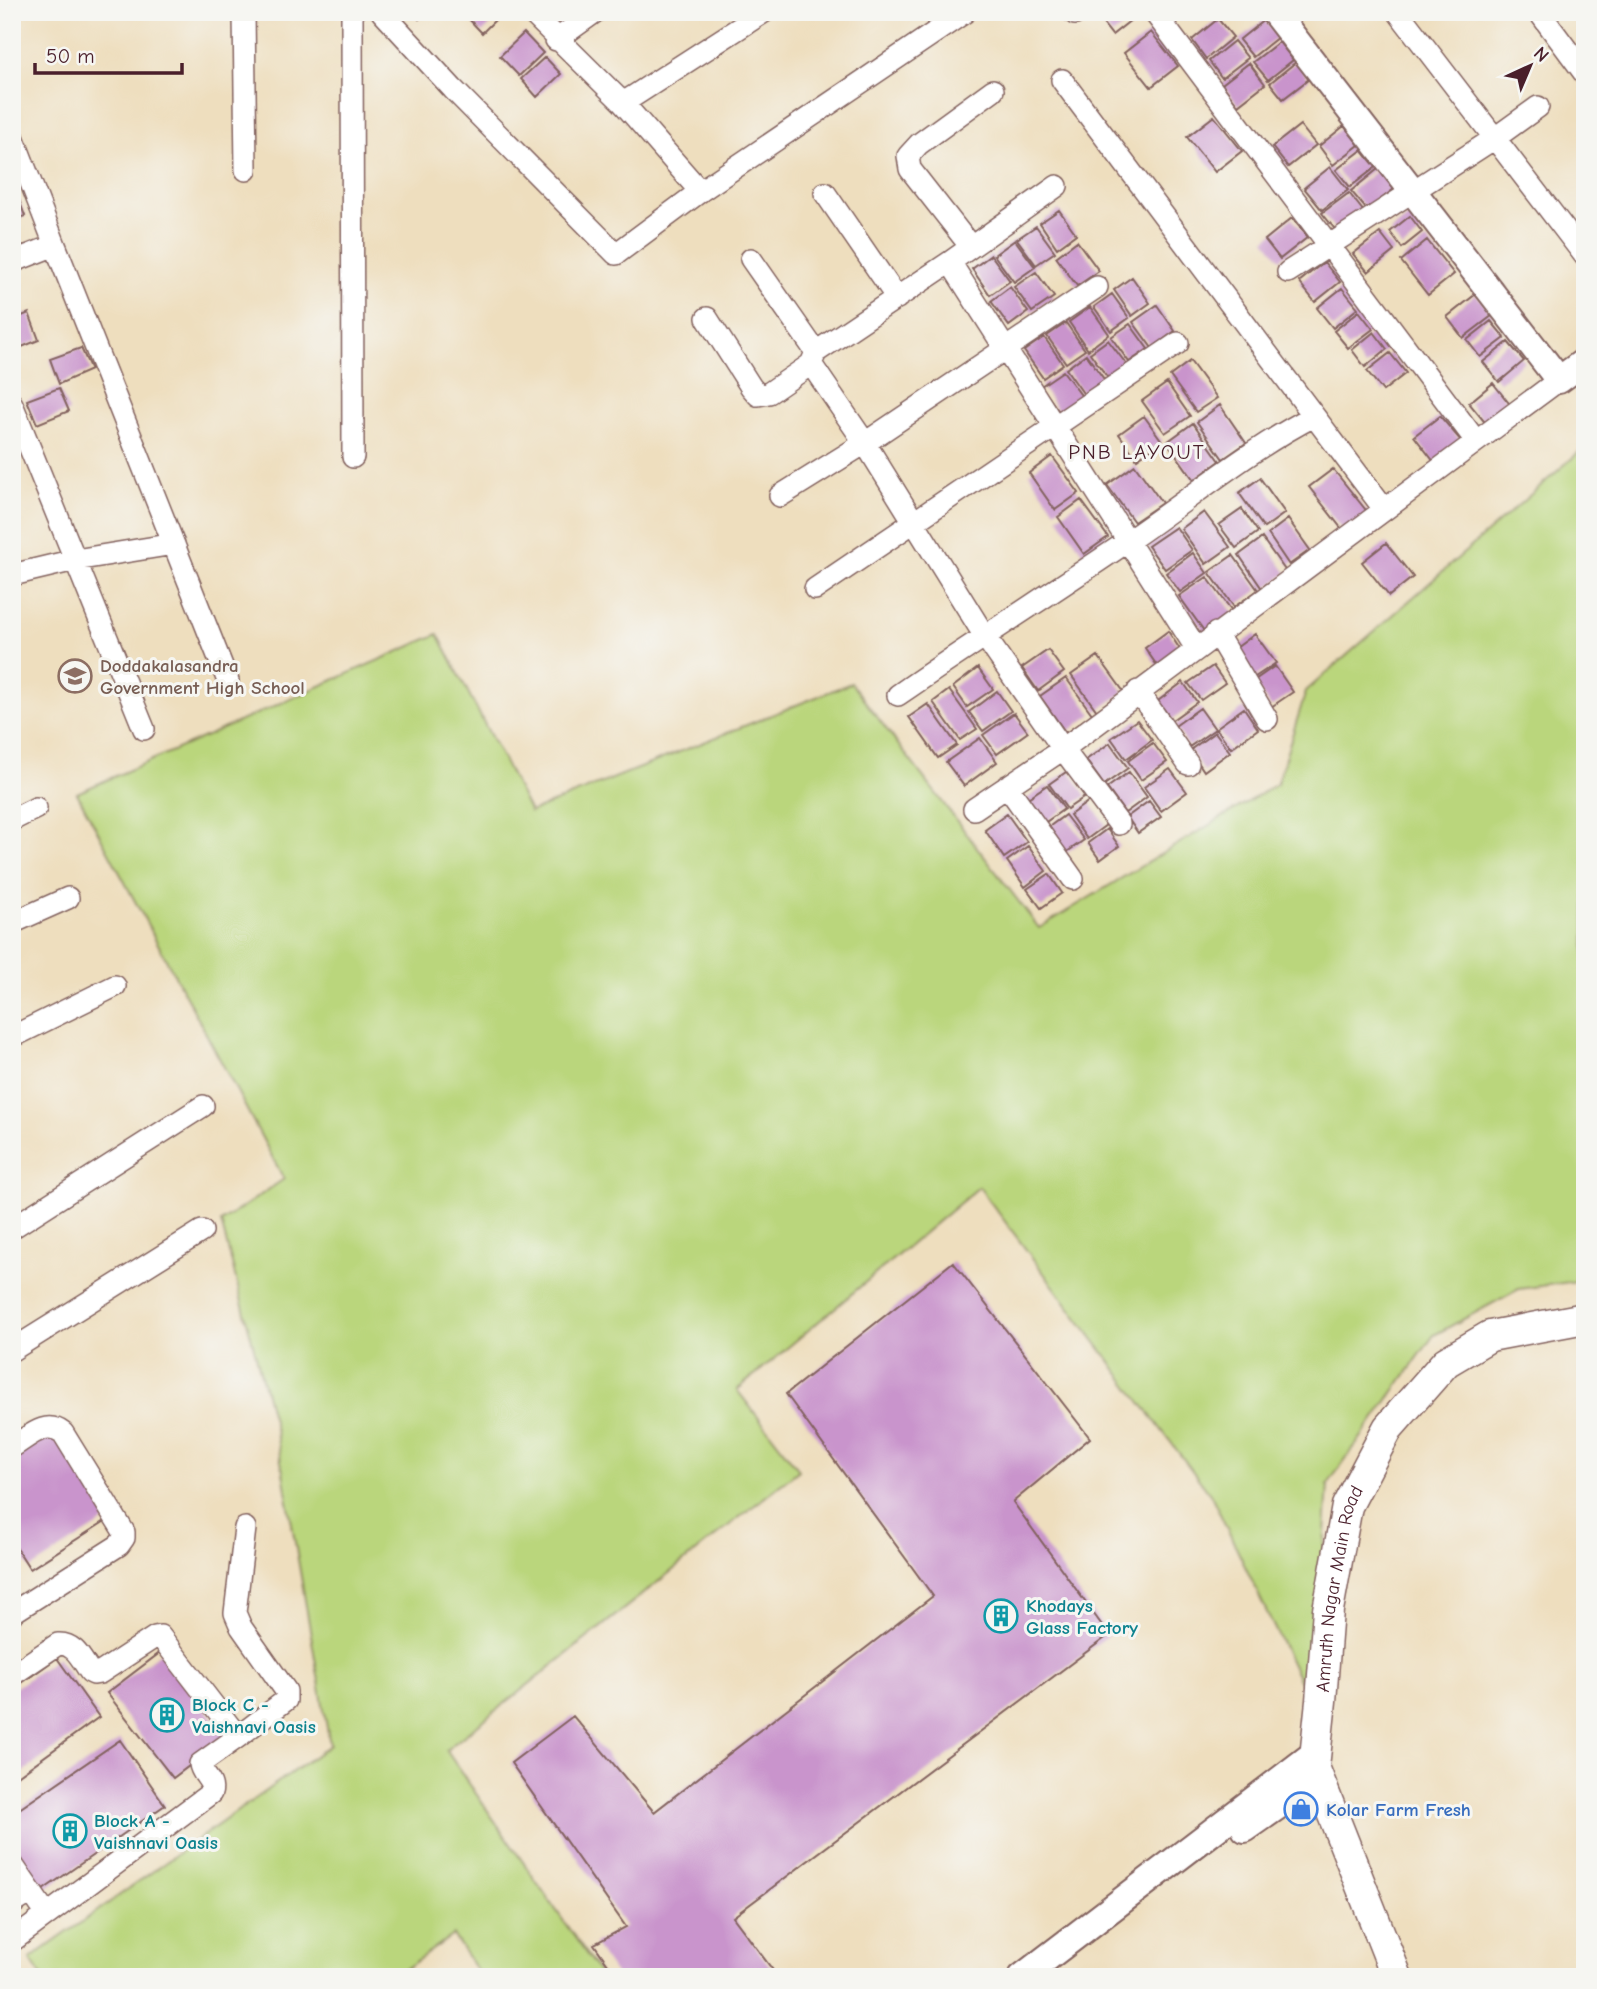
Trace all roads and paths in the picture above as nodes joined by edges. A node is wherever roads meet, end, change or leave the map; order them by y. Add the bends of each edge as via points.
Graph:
1 (244, 12) edge
2 (352, 12) edge
3 (382, 12) edge
4 (531, 12) edge
5 (595, 12) edge
6 (764, 12) edge
7 (965, 12) edge
8 (1154, 12) edge
9 (1274, 12) edge
10 (1398, 12) edge
11 (1539, 12) edge
12 (556, 40) junction
13 (1577, 47) edge
14 (1585, 74) edge
15 (1062, 80) dead end
16 (993, 90) dead end
17 (622, 103) junction
18 (1538, 107) dead end
19 (12, 134) edge
20 (1494, 138) junction
21 (246, 170) dead end
22 (1057, 186) dead end
23 (702, 190) junction
24 (1414, 190) junction
25 (825, 193) dead end
26 (1328, 244) junction
27 (55, 245) junction
28 (971, 247) junction
29 (1585, 257) edge
30 (751, 259) dead end
31 (12, 262) edge
32 (950, 262) junction
33 (1288, 272) dead end
34 (1097, 288) dead end
35 (897, 298) junction
36 (707, 318) dead end
37 (1178, 343) dead end
38 (1005, 349) junction
39 (814, 358) junction
40 (1585, 361) edge
41 (1559, 380) junction
42 (12, 404) edge
43 (1314, 416) junction
44 (1055, 428) junction
45 (1476, 441) junction
46 (865, 443) junction
47 (353, 457) dead end
48 (780, 496) dead end
49 (1384, 509) junction
50 (915, 522) junction
51 (1128, 541) junction
52 (174, 544) junction
53 (75, 560) junction
54 (12, 575) edge
55 (815, 589) dead end
56 (1216, 634) junction
57 (984, 635) junction
58 (1196, 648) junction
59 (228, 681) dead end
60 (1139, 691) junction
61 (898, 695) dead end
62 (1267, 719) dead end
63 (144, 729) dead end
64 (1063, 749) junction
65 (1188, 764) dead end
66 (1007, 786) junction
67 (36, 808) dead end
68 (974, 809) dead end
69 (12, 820) edge
70 (1119, 824) dead end
71 (1073, 879) dead end
72 (68, 898) dead end
73 (12, 923) edge
74 (116, 985) dead end
75 (12, 1037) edge
76 (203, 1107) dead end
77 (12, 1228) edge
78 (202, 1231) dead end
79 (1585, 1318) edge
80 (12, 1350) edge
81 (12, 1447) edge
82 (245, 1528) dead end
83 (15, 1604) edge
84 (12, 1675) edge
85 (238, 1737) junction
86 (1317, 1766) junction
87 (12, 1864) edge
88 (31, 1892) junction
89 (12, 1905) edge
90 (47, 1915) junction
91 (12, 1941) edge
92 (1022, 1977) edge
93 (1048, 1977) edge
94 (1397, 1977) edge

1 - 21 street
2 - 47 street
3 - 23 street via 616,254
4 - 12 street
5 - 12 street
6 - 17 street
7 - 23 street
8 - 26 street
9 - 24 street
10 - 20 street
11 - 13 street
12 - 17 street
13 - 14 street
15 - 43 street
16 - 28 street via 908,156 910,169
17 - 23 street
18 - 20 street
19 - 27 street
20 - 24 street
20 - 29 street
22 - 28 street
24 - 26 street
24 - 41 street
25 - 35 street
26 - 33 street
26 - 45 street
27 - 31 street
27 - 52 street
28 - 32 street
30 - 39 street
32 - 35 street
32 - 38 street
34 - 38 street
35 - 39 street
36 - 39 street via 758,395 769,393
37 - 44 street
38 - 44 street
38 - 46 street
39 - 46 street
40 - 41 street
41 - 45 street
42 - 53 street
43 - 49 street
43 - 51 street via 1282,433
44 - 50 street
44 - 51 street
45 - 49 street
46 - 48 street
46 - 50 street
49 - 56 street
50 - 55 street
50 - 57 street
51 - 57 street
51 - 58 street
52 - 53 street
52 - 59 street
53 - 54 street
53 - 63 street
56 - 58 street
56 - 62 street
57 - 61 street
57 - 64 street
58 - 60 street
60 - 64 street
60 - 65 street
64 - 66 street
64 - 70 street
66 - 68 street
66 - 71 street
67 - 69 street
72 - 73 street
74 - 75 street
76 - 77 street
78 - 80 street
79 - 86 main road, Amruth Nagar Main Road via 1490,1336 1446,1362 1388,1428 1347,1506 1328,1610
81 - 83 street via 44,1427 57,1428 124,1532 119,1545
82 - 85 street via 236,1612 241,1627 286,1691 286,1700
84 - 85 street via 64,1643 71,1645 90,1672 100,1673 160,1636
85 - 90 street via 200,1764 212,1784 211,1793
86 - 92 street
86 - 93 street
86 - 94 main road, Amruth Nagar Main Road
87 - 88 street
88 - 89 street
88 - 90 street
90 - 91 street

